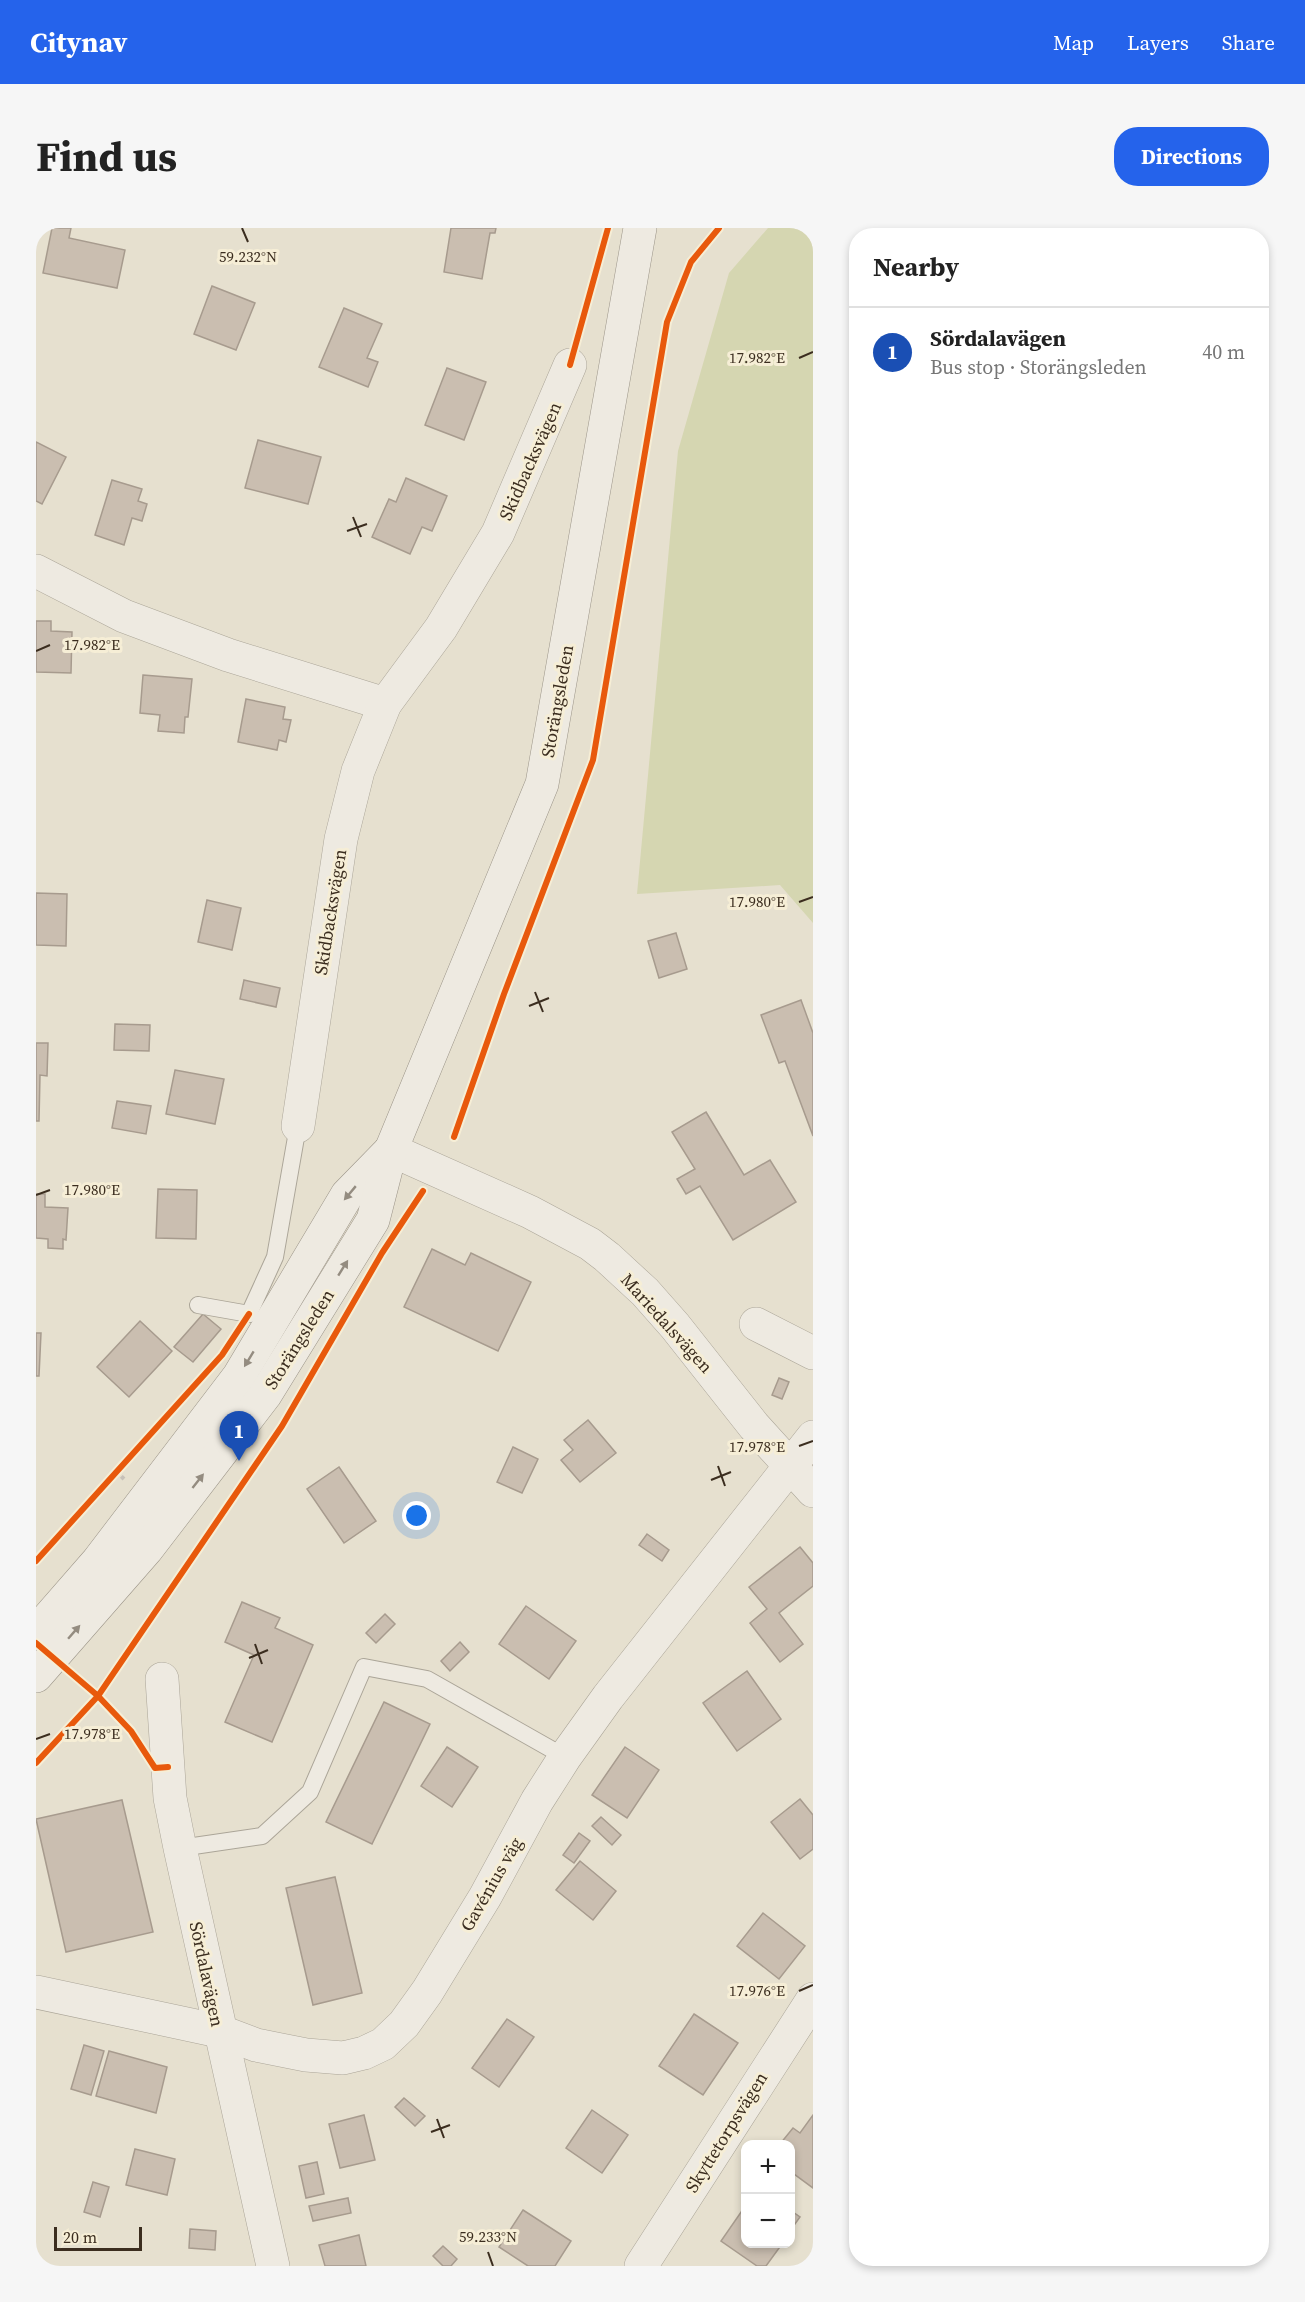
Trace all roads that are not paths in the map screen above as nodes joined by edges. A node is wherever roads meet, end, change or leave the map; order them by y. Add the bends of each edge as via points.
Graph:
1 (640, 228) edge
2 (570, 366) dead end
3 (36, 571) edge
4 (385, 704) junction
5 (298, 1126) joint
6 (391, 1150) junction
7 (198, 1305) dead end
8 (756, 1324) dead end
9 (813, 1353) edge
10 (813, 1437) edge
11 (790, 1465) junction
12 (813, 1491) edge
13 (36, 1632) edge
14 (36, 1676) edge
15 (162, 1678) dead end
16 (565, 1757) junction
17 (180, 1848) junction
18 (36, 1992) edge
19 (813, 1999) edge
20 (219, 2031) junction
21 (273, 2266) edge
22 (641, 2266) edge

1 - 6 street, Storängsleden via 542,784
2 - 4 street, Skidbacksvägen via 498,533 441,628
3 - 4 street via 124,616 228,655
4 - 5 street, Skidbacksvägen via 358,771 341,839
5 - 7 lane via 275,1257 249,1314
6 - 11 street, Mariedalsvägen via 530,1212 607,1257 675,1326
6 -> 13 street, Storängsleden via 347,1195 239,1376 98,1560
14 -> 6 street, Storängsleden via 147,1549 265,1395 373,1220
8 - 9 street
10 - 11 street, Gavénius väg
11 - 12 street, Mariedalsvägen
11 - 16 street, Gavénius väg
15 - 17 street, Sördalavägen via 170,1798
16 - 17 lane via 427,1679 364,1667 310,1792 262,1836
16 - 20 street, Gavénius väg via 427,1992 404,2024 383,2044 364,2053 334,2057 256,2045
17 - 20 street, Sördalavägen
18 - 20 street, Gavénius väg
19 - 22 street, Skyttetorpsvägen
20 - 21 street, Sördalavägen

